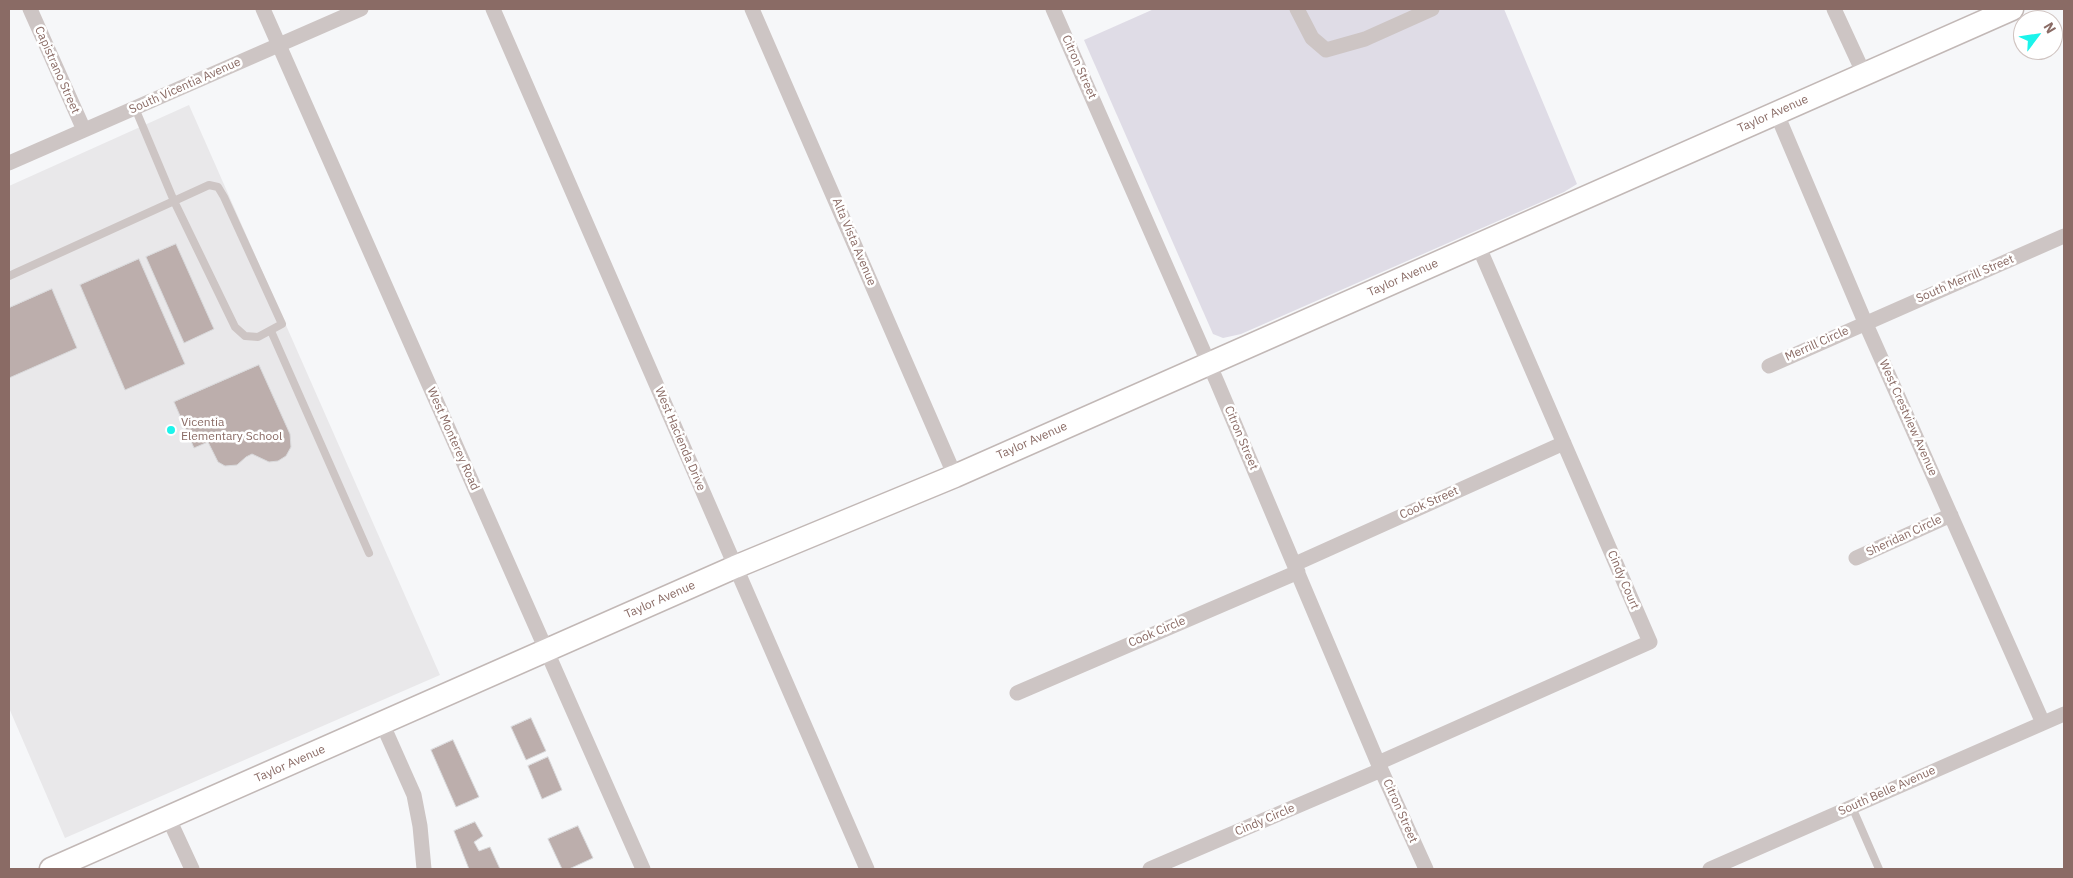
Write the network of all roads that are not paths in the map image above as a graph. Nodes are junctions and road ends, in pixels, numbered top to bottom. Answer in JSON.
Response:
{"nodes":[{"id":1,"x":30,"y":9,"type":"edge"},
{"id":2,"x":263,"y":9,"type":"edge"},
{"id":3,"x":361,"y":9,"type":"edge"},
{"id":4,"x":493,"y":9,"type":"edge"},
{"id":5,"x":752,"y":9,"type":"edge"},
{"id":6,"x":1053,"y":9,"type":"edge"},
{"id":7,"x":1296,"y":9,"type":"edge"},
{"id":8,"x":1432,"y":9,"type":"edge"},
{"id":9,"x":1834,"y":9,"type":"edge"},
{"id":10,"x":2012,"y":9,"type":"edge"},
{"id":11,"x":278,"y":44,"type":"junction"},
{"id":12,"x":1864,"y":74,"type":"junction"},
{"id":13,"x":135,"y":108,"type":"junction"},
{"id":14,"x":1776,"y":112,"type":"junction"},
{"id":15,"x":84,"y":130,"type":"junction"},
{"id":16,"x":9,"y":164,"type":"edge"},
{"id":17,"x":174,"y":201,"type":"junction"},
{"id":18,"x":2064,"y":236,"type":"edge"},
{"id":19,"x":1478,"y":245,"type":"junction"},
{"id":20,"x":9,"y":276,"type":"edge"},
{"id":21,"x":1865,"y":322,"type":"junction"},
{"id":22,"x":270,"y":331,"type":"junction"},
{"id":23,"x":1209,"y":364,"type":"junction"},
{"id":24,"x":1769,"y":366,"type":"dead end"},
{"id":25,"x":1564,"y":443,"type":"junction"},
{"id":26,"x":955,"y":476,"type":"junction"},
{"id":27,"x":1951,"y":515,"type":"junction"},
{"id":28,"x":369,"y":553,"type":"dead end"},
{"id":29,"x":1856,"y":558,"type":"dead end"},
{"id":30,"x":736,"y":567,"type":"junction"},
{"id":31,"x":1296,"y":568,"type":"junction"},
{"id":32,"x":547,"y":650,"type":"junction"},
{"id":33,"x":1017,"y":693,"type":"dead end"},
{"id":34,"x":2064,"y":714,"type":"edge"},
{"id":35,"x":382,"y":723,"type":"junction"},
{"id":36,"x":2043,"y":723,"type":"junction"},
{"id":37,"x":1380,"y":767,"type":"junction"},
{"id":38,"x":1852,"y":807,"type":"junction"},
{"id":39,"x":168,"y":818,"type":"junction"},
{"id":40,"x":1725,"y":866,"type":"edge"},
{"id":41,"x":51,"y":869,"type":"edge"},
{"id":42,"x":192,"y":869,"type":"edge"},
{"id":43,"x":424,"y":869,"type":"edge"},
{"id":44,"x":643,"y":869,"type":"edge"},
{"id":45,"x":867,"y":869,"type":"edge"},
{"id":46,"x":1150,"y":869,"type":"edge"},
{"id":47,"x":1426,"y":869,"type":"edge"},
{"id":48,"x":1710,"y":869,"type":"edge"},
{"id":49,"x":1879,"y":869,"type":"edge"}],
"edges":[{"from":1,"to":15,"type":"street","name":"Capistrano Street"},
{"from":2,"to":11,"type":"street","name":"West Monterey Road"},
{"from":3,"to":11,"type":"street","name":"South Vicentia Avenue"},
{"from":4,"to":30,"type":"street","name":"West Hacienda Drive"},
{"from":5,"to":26,"type":"street","name":"Alta Vista Avenue"},
{"from":6,"to":23,"type":"street","name":"Citron Street"},
{"from":7,"to":8,"type":"street"},
{"from":9,"to":12,"type":"street"},
{"from":10,"to":12,"type":"street","name":"Taylor Avenue"},
{"from":11,"to":13,"type":"street","name":"South Vicentia Avenue"},
{"from":11,"to":32,"type":"street","name":"West Monterey Road"},
{"from":12,"to":14,"type":"street","name":"Taylor Avenue"},
{"from":13,"to":15,"type":"street","name":"South Vicentia Avenue"},
{"from":13,"to":17,"type":"lane"},
{"from":14,"to":19,"type":"street","name":"Taylor Avenue"},
{"from":14,"to":21,"type":"street","name":"West Crestview Avenue"},
{"from":15,"to":16,"type":"street","name":"South Vicentia Avenue"},
{"from":17,"to":20,"type":"lane"},
{"from":17,"to":22,"type":"lane"},
{"from":17,"to":22,"type":"lane"},
{"from":18,"to":21,"type":"street","name":"South Merrill Street"},
{"from":19,"to":23,"type":"street","name":"Taylor Avenue"},
{"from":19,"to":25,"type":"street","name":"Cindy Court"},
{"from":21,"to":24,"type":"street","name":"Merrill Circle"},
{"from":21,"to":27,"type":"street","name":"West Crestview Avenue"},
{"from":22,"to":28,"type":"lane"},
{"from":23,"to":26,"type":"street","name":"Taylor Avenue"},
{"from":23,"to":31,"type":"street","name":"Citron Street"},
{"from":25,"to":31,"type":"street","name":"Cook Street"},
{"from":25,"to":37,"type":"street","name":"Cindy Court"},
{"from":26,"to":30,"type":"street","name":"Taylor Avenue"},
{"from":27,"to":29,"type":"street","name":"Sheridan Circle"},
{"from":27,"to":36,"type":"street","name":"West Crestview Avenue"},
{"from":30,"to":32,"type":"street","name":"Taylor Avenue"},
{"from":30,"to":45,"type":"street","name":"West Hacienda Drive"},
{"from":31,"to":33,"type":"street","name":"Cook Circle"},
{"from":31,"to":37,"type":"street","name":"Citron Street"},
{"from":32,"to":35,"type":"street","name":"Taylor Avenue"},
{"from":32,"to":44,"type":"street","name":"West Monterey Road"},
{"from":34,"to":36,"type":"street","name":"South Belle Avenue"},
{"from":35,"to":39,"type":"street","name":"Taylor Avenue"},
{"from":35,"to":43,"type":"street"},
{"from":36,"to":38,"type":"street","name":"South Belle Avenue"},
{"from":37,"to":46,"type":"street","name":"Cindy Circle"},
{"from":37,"to":47,"type":"street","name":"Citron Street"},
{"from":38,"to":40,"type":"street","name":"South Belle Avenue"},
{"from":38,"to":49,"type":"lane"},
{"from":39,"to":41,"type":"street","name":"Taylor Avenue"},
{"from":39,"to":42,"type":"street"},
{"from":40,"to":48,"type":"street","name":"South Belle Avenue"}]}
